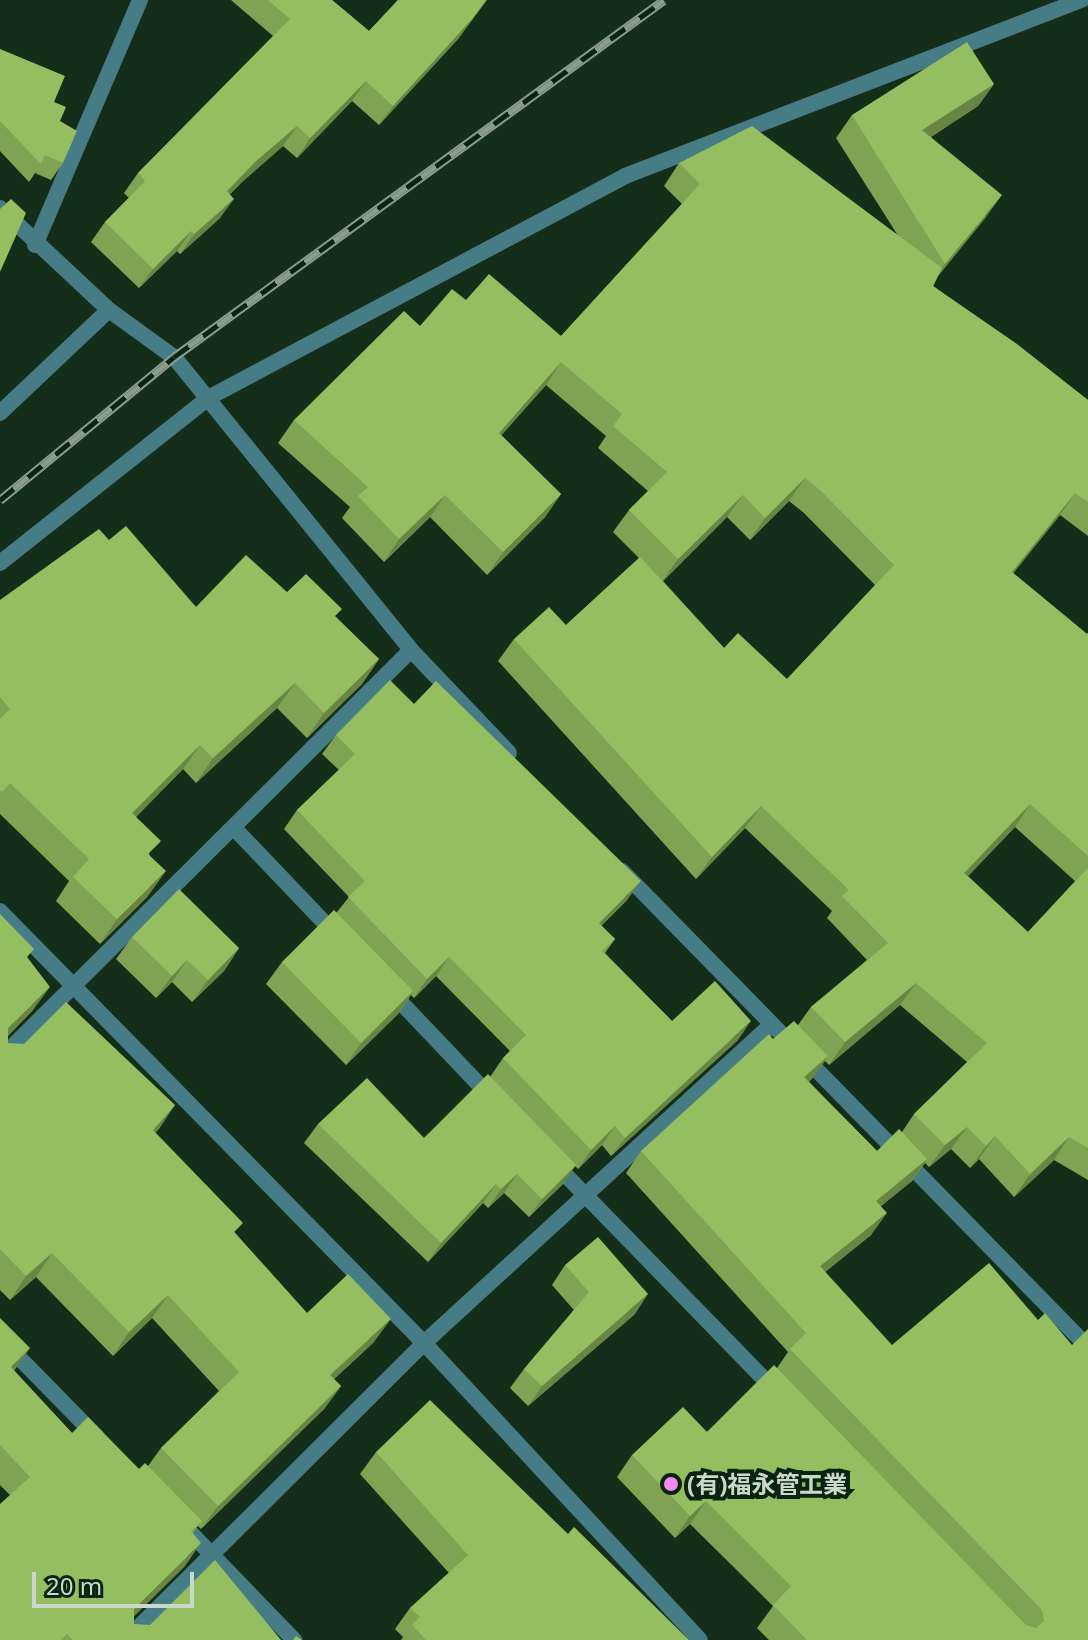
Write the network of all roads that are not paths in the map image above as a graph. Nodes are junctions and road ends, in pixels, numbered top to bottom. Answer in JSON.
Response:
{"nodes":[{"id":1,"x":140,"y":0,"type":"edge"},
{"id":2,"x":1082,"y":0,"type":"edge"},
{"id":3,"x":0,"y":208,"type":"edge"},
{"id":4,"x":35,"y":245,"type":"junction"},
{"id":5,"x":109,"y":310,"type":"junction"},
{"id":6,"x":208,"y":398,"type":"junction"},
{"id":7,"x":0,"y":413,"type":"edge"},
{"id":8,"x":0,"y":563,"type":"edge"},
{"id":9,"x":411,"y":650,"type":"junction"},
{"id":10,"x":520,"y":764,"type":"edge"},
{"id":11,"x":234,"y":828,"type":"junction"},
{"id":12,"x":607,"y":855,"type":"edge"},
{"id":13,"x":0,"y":911,"type":"edge"},
{"id":14,"x":355,"y":954,"type":"edge"},
{"id":15,"x":377,"y":977,"type":"edge"},
{"id":16,"x":73,"y":991,"type":"junction"},
{"id":17,"x":770,"y":1026,"type":"junction"},
{"id":18,"x":0,"y":1059,"type":"edge"},
{"id":19,"x":508,"y":1115,"type":"edge"},
{"id":20,"x":541,"y":1149,"type":"edge"},
{"id":21,"x":585,"y":1195,"type":"junction"},
{"id":22,"x":0,"y":1338,"type":"edge"},
{"id":23,"x":424,"y":1343,"type":"junction"},
{"id":24,"x":1088,"y":1347,"type":"edge"},
{"id":25,"x":785,"y":1400,"type":"edge"},
{"id":26,"x":112,"y":1452,"type":"edge"},
{"id":27,"x":167,"y":1509,"type":"edge"},
{"id":28,"x":212,"y":1555,"type":"junction"},
{"id":29,"x":126,"y":1640,"type":"edge"},
{"id":30,"x":294,"y":1640,"type":"edge"},
{"id":31,"x":700,"y":1640,"type":"edge"}],
"edges":[{"from":1,"to":4,"type":"street"},
{"from":2,"to":6,"type":"street"},
{"from":3,"to":4,"type":"street"},
{"from":4,"to":5,"type":"street"},
{"from":5,"to":6,"type":"street"},
{"from":5,"to":7,"type":"street"},
{"from":6,"to":8,"type":"street"},
{"from":6,"to":9,"type":"street"},
{"from":9,"to":10,"type":"street"},
{"from":9,"to":11,"type":"street"},
{"from":11,"to":14,"type":"street"},
{"from":11,"to":16,"type":"street"},
{"from":12,"to":17,"type":"street"},
{"from":13,"to":16,"type":"street"},
{"from":15,"to":19,"type":"street"},
{"from":16,"to":18,"type":"street"},
{"from":16,"to":23,"type":"street"},
{"from":17,"to":21,"type":"street"},
{"from":17,"to":24,"type":"street"},
{"from":20,"to":21,"type":"street"},
{"from":21,"to":23,"type":"street"},
{"from":21,"to":25,"type":"street"},
{"from":22,"to":26,"type":"street"},
{"from":23,"to":28,"type":"street"},
{"from":23,"to":31,"type":"street"},
{"from":27,"to":28,"type":"street"},
{"from":28,"to":29,"type":"street"},
{"from":28,"to":30,"type":"street"}]}
